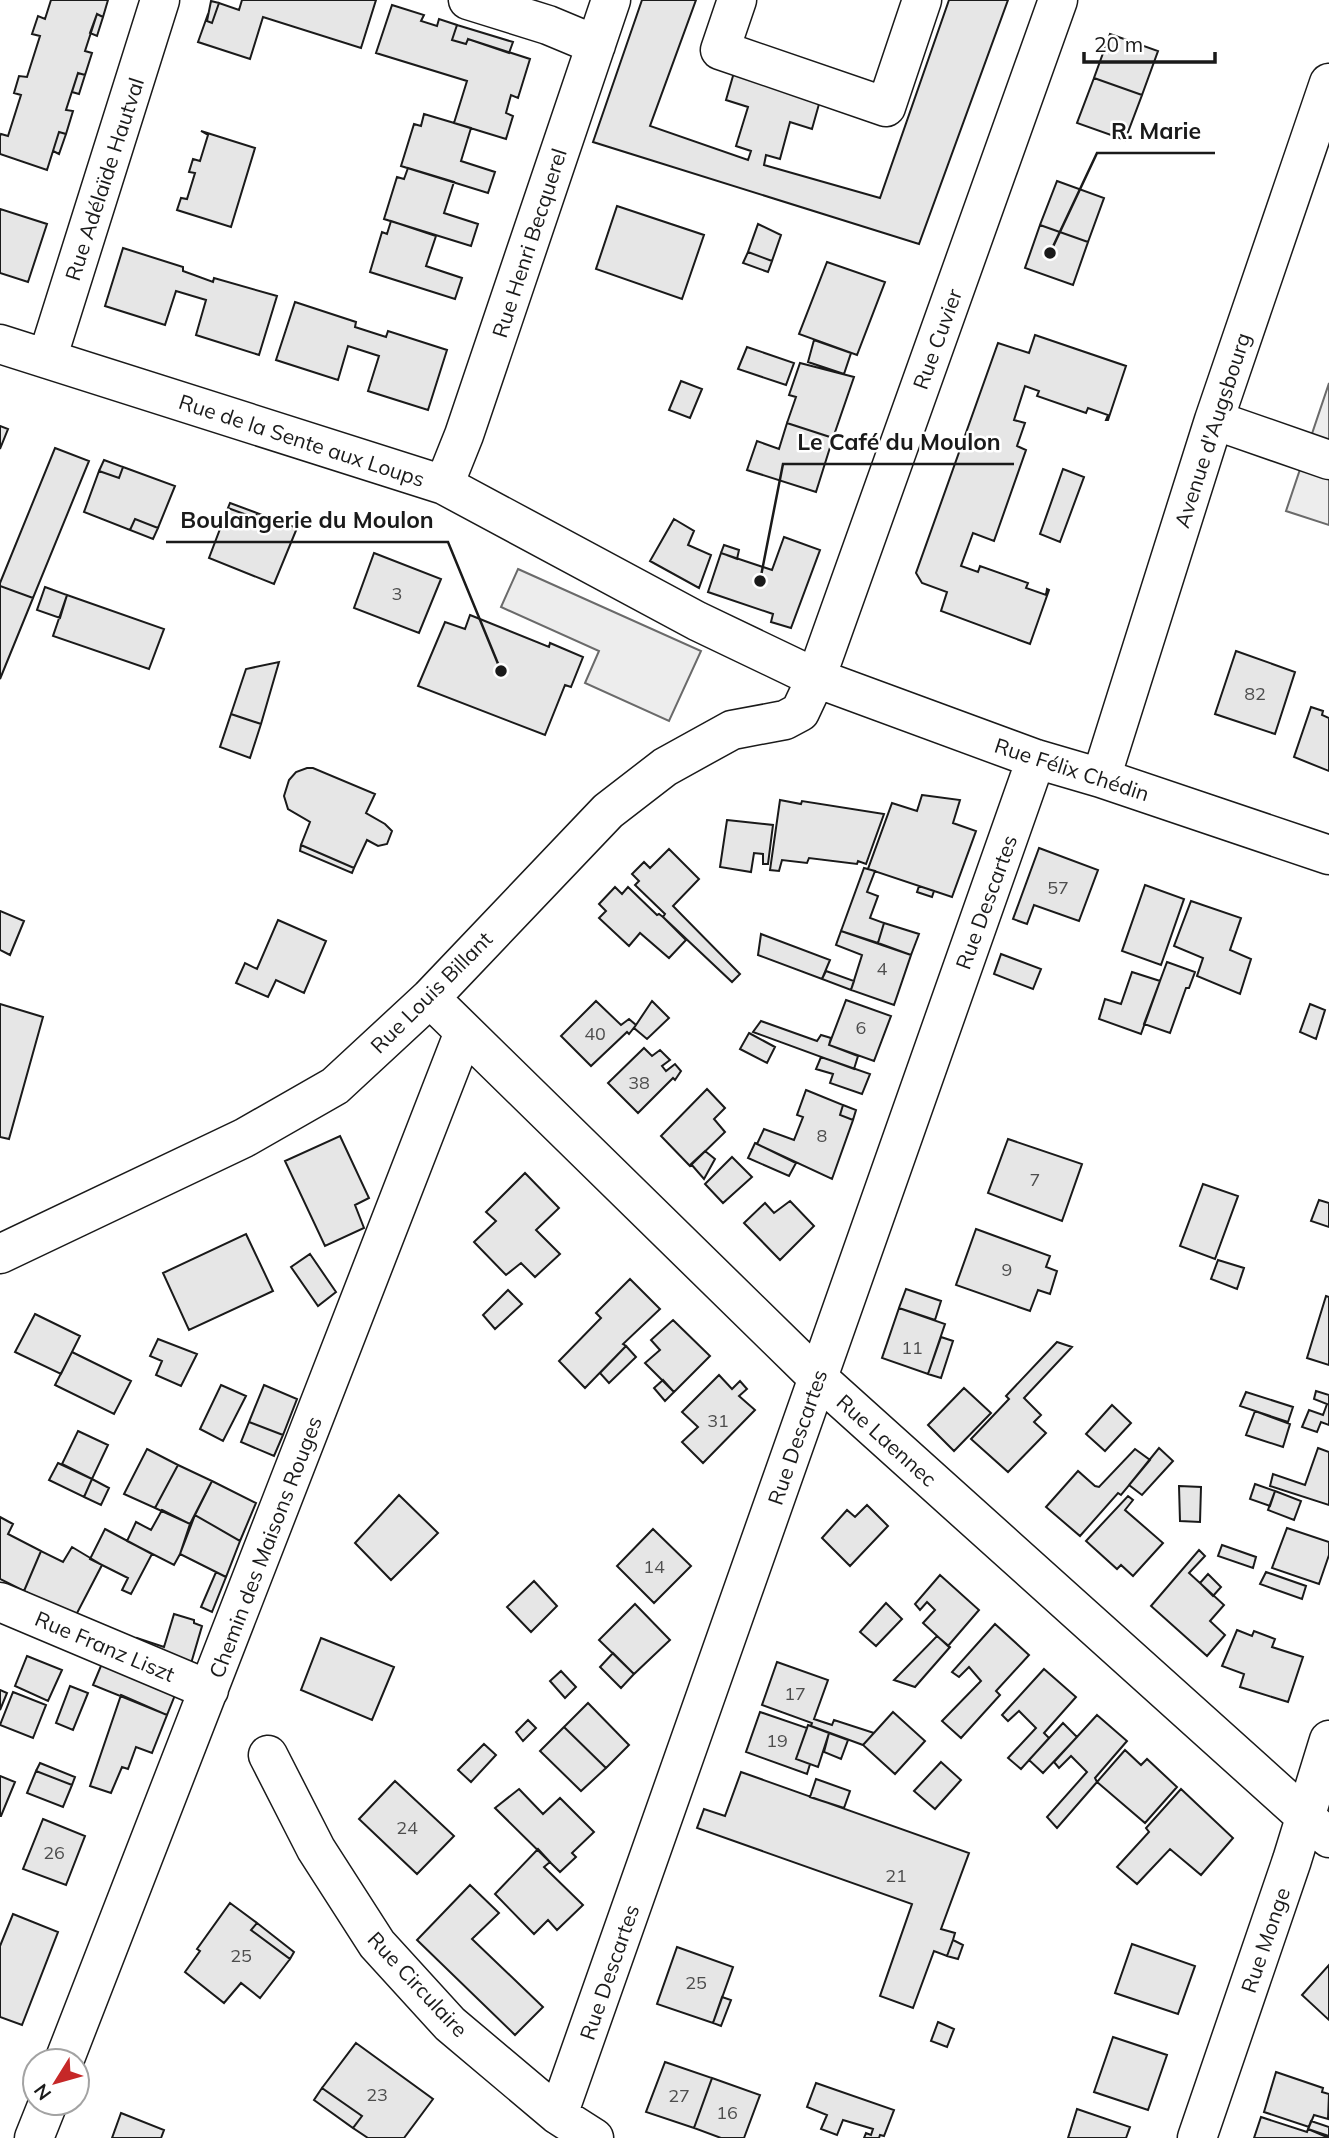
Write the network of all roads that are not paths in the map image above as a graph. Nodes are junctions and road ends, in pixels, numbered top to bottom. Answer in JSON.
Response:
{"nodes":[{"id":1,"x":160,"y":0,"type":"edge"},
{"id":2,"x":468,"y":0,"type":"edge"},
{"id":3,"x":611,"y":0,"type":"edge"},
{"id":4,"x":737,"y":0,"type":"edge"},
{"id":5,"x":922,"y":0,"type":"edge"},
{"id":6,"x":1058,"y":0,"type":"edge"},
{"id":7,"x":596,"y":45,"type":"junction"},
{"id":8,"x":1329,"y":83,"type":"edge"},
{"id":9,"x":0,"y":344,"type":"edge"},
{"id":10,"x":47,"y":359,"type":"junction"},
{"id":11,"x":1214,"y":420,"type":"junction"},
{"id":12,"x":1329,"y":460,"type":"edge"},
{"id":13,"x":444,"y":485,"type":"junction"},
{"id":14,"x":816,"y":678,"type":"junction"},
{"id":15,"x":1036,"y":759,"type":"junction"},
{"id":16,"x":1101,"y":778,"type":"junction"},
{"id":17,"x":1329,"y":855,"type":"edge"},
{"id":18,"x":430,"y":998,"type":"junction"},
{"id":19,"x":464,"y":1032,"type":"junction"},
{"id":20,"x":0,"y":1254,"type":"edge"},
{"id":21,"x":818,"y":1378,"type":"junction"},
{"id":22,"x":0,"y":1602,"type":"edge"},
{"id":23,"x":209,"y":1690,"type":"junction"},
{"id":24,"x":1329,"y":1740,"type":"edge"},
{"id":25,"x":268,"y":1755,"type":"dead end"},
{"id":26,"x":1317,"y":1826,"type":"edge"},
{"id":27,"x":69,"y":2047,"type":"edge"},
{"id":28,"x":558,"y":2115,"type":"junction"},
{"id":29,"x":42,"y":2117,"type":"edge"},
{"id":30,"x":34,"y":2138,"type":"edge"},
{"id":31,"x":594,"y":2138,"type":"edge"},
{"id":32,"x":1197,"y":2138,"type":"edge"}],
"edges":[{"from":1,"to":10,"type":"street","name":"Rue Adélaïde Hautval"},
{"from":2,"to":7,"type":"street"},
{"from":3,"to":7,"type":"street","name":"Rue Henri Becquerel"},
{"from":4,"to":5,"type":"street"},
{"from":6,"to":14,"type":"street","name":"Rue Cuvier"},
{"from":7,"to":13,"type":"street","name":"Rue Henri Becquerel"},
{"from":8,"to":11,"type":"street","name":"Avenue d'Augsbourg"},
{"from":9,"to":10,"type":"street","name":"Rue de la Sente aux Loups"},
{"from":10,"to":13,"type":"street","name":"Rue de la Sente aux Loups"},
{"from":11,"to":12,"type":"street"},
{"from":11,"to":16,"type":"street","name":"Avenue d'Augsbourg"},
{"from":13,"to":14,"type":"street","name":"Rue de la Sente aux Loups"},
{"from":14,"to":15,"type":"street","name":"Rue Félix Chédin"},
{"from":14,"to":18,"type":"street","name":"Rue Louis Billant"},
{"from":15,"to":16,"type":"street","name":"Rue Félix Chédin"},
{"from":15,"to":21,"type":"street","name":"Rue Descartes"},
{"from":16,"to":17,"type":"street","name":"Rue Félix Chédin"},
{"from":18,"to":19,"type":"street","name":"Rue Laennec"},
{"from":18,"to":20,"type":"street","name":"Rue Louis Billant"},
{"from":19,"to":21,"type":"street","name":"Rue Laennec"},
{"from":19,"to":23,"type":"street","name":"Chemin des Maisons Rouges"},
{"from":21,"to":26,"type":"street","name":"Rue Laennec"},
{"from":21,"to":28,"type":"street","name":"Rue Descartes"},
{"from":22,"to":23,"type":"street","name":"Rue Franz Liszt"},
{"from":23,"to":27,"type":"street","name":"Chemin des Maisons Rouges"},
{"from":24,"to":26,"type":"street","name":"Rue Monge"},
{"from":25,"to":28,"type":"street","name":"Rue Circulaire"},
{"from":26,"to":32,"type":"street","name":"Rue Monge"},
{"from":28,"to":31,"type":"street","name":"Rue Circulaire"},
{"from":29,"to":30,"type":"street"}]}
